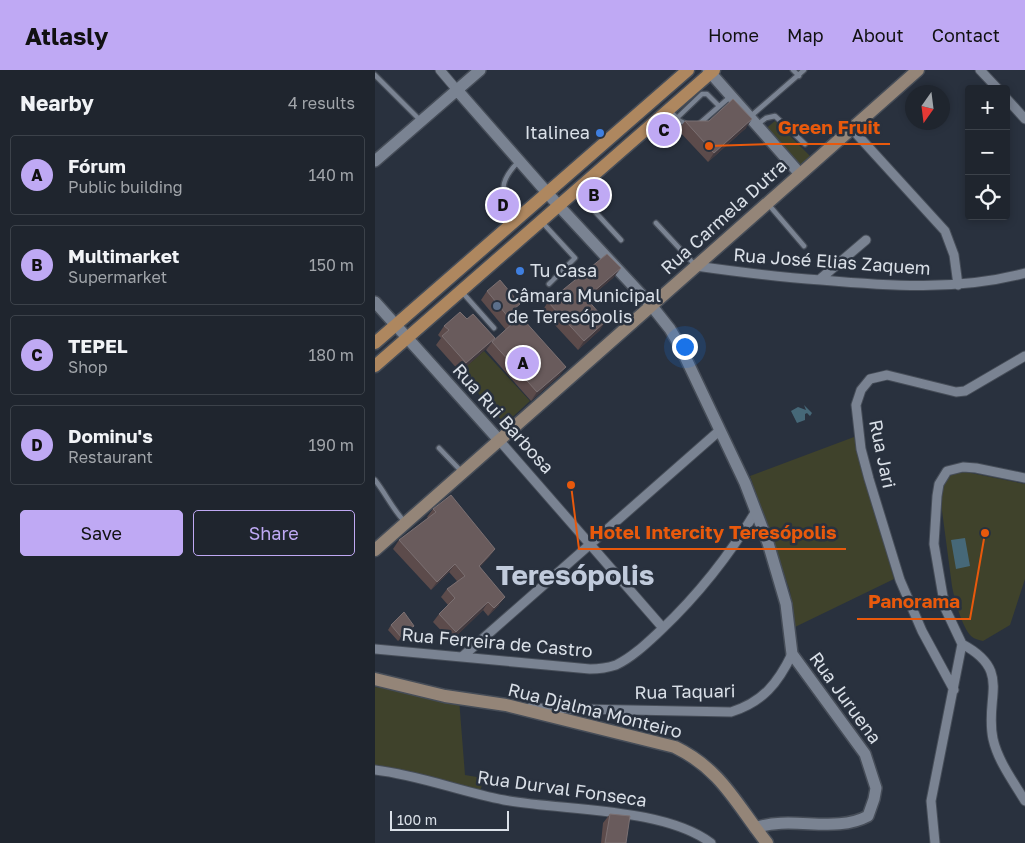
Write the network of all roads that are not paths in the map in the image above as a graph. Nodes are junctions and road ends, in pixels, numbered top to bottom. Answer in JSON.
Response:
{"nodes":[{"id":1,"x":440,"y":70,"type":"edge"},
{"id":2,"x":480,"y":70,"type":"edge"},
{"id":3,"x":688,"y":70,"type":"edge"},
{"id":4,"x":793,"y":70,"type":"edge"},
{"id":5,"x":804,"y":70,"type":"edge"},
{"id":6,"x":918,"y":70,"type":"edge"},
{"id":7,"x":981,"y":70,"type":"edge"},
{"id":8,"x":711,"y":71,"type":"edge"},
{"id":9,"x":375,"y":75,"type":"edge"},
{"id":10,"x":799,"y":76,"type":"junction"},
{"id":11,"x":994,"y":85,"type":"edge"},
{"id":12,"x":457,"y":90,"type":"junction"},
{"id":13,"x":731,"y":96,"type":"junction"},
{"id":14,"x":1010,"y":101,"type":"edge"},
{"id":15,"x":719,"y":106,"type":"junction"},
{"id":16,"x":1021,"y":108,"type":"edge"},
{"id":17,"x":672,"y":114,"type":"junction"},
{"id":18,"x":1025,"y":119,"type":"edge"},
{"id":19,"x":421,"y":121,"type":"junction"},
{"id":20,"x":753,"y":121,"type":"junction"},
{"id":21,"x":852,"y":129,"type":"junction"},
{"id":22,"x":805,"y":144,"type":"dead end"},
{"id":23,"x":519,"y":161,"type":"junction"},
{"id":24,"x":375,"y":162,"type":"edge"},
{"id":25,"x":800,"y":174,"type":"junction"},
{"id":26,"x":575,"y":190,"type":"junction"},
{"id":27,"x":546,"y":192,"type":"junction"},
{"id":28,"x":767,"y":203,"type":"junction"},
{"id":29,"x":558,"y":205,"type":"junction"},
{"id":30,"x":516,"y":218,"type":"junction"},
{"id":31,"x":540,"y":220,"type":"junction"},
{"id":32,"x":656,"y":223,"type":"dead end"},
{"id":33,"x":621,"y":240,"type":"dead end"},
{"id":34,"x":866,"y":240,"type":"dead end"},
{"id":35,"x":804,"y":246,"type":"dead end"},
{"id":36,"x":696,"y":266,"type":"junction"},
{"id":37,"x":1025,"y":273,"type":"edge"},
{"id":38,"x":819,"y":280,"type":"junction"},
{"id":39,"x":549,"y":284,"type":"dead end"},
{"id":40,"x":958,"y":285,"type":"junction"},
{"id":41,"x":461,"y":290,"type":"junction"},
{"id":42,"x":375,"y":302,"type":"edge"},
{"id":43,"x":651,"y":305,"type":"junction"},
{"id":44,"x":395,"y":326,"type":"junction"},
{"id":45,"x":494,"y":328,"type":"dead end"},
{"id":46,"x":406,"y":339,"type":"junction"},
{"id":47,"x":375,"y":344,"type":"edge"},
{"id":48,"x":1025,"y":356,"type":"edge"},
{"id":49,"x":375,"y":366,"type":"edge"},
{"id":50,"x":719,"y":431,"type":"junction"},
{"id":51,"x":499,"y":440,"type":"junction"},
{"id":52,"x":439,"y":448,"type":"dead end"},
{"id":53,"x":463,"y":472,"type":"junction"},
{"id":54,"x":1025,"y":478,"type":"edge"},
{"id":55,"x":375,"y":480,"type":"edge"},
{"id":56,"x":757,"y":511,"type":"junction"},
{"id":57,"x":407,"y":522,"type":"junction"},
{"id":58,"x":591,"y":544,"type":"junction"},
{"id":59,"x":375,"y":550,"type":"edge"},
{"id":60,"x":663,"y":628,"type":"junction"},
{"id":61,"x":963,"y":644,"type":"junction"},
{"id":62,"x":375,"y":650,"type":"edge"},
{"id":63,"x":791,"y":654,"type":"junction"},
{"id":64,"x":463,"y":656,"type":"junction"},
{"id":65,"x":375,"y":679,"type":"edge"},
{"id":66,"x":954,"y":690,"type":"junction"},
{"id":67,"x":522,"y":708,"type":"junction"},
{"id":68,"x":375,"y":770,"type":"edge"},
{"id":69,"x":1025,"y":801,"type":"edge"},
{"id":70,"x":755,"y":828,"type":"junction"},
{"id":71,"x":711,"y":843,"type":"edge"},
{"id":72,"x":767,"y":843,"type":"edge"},
{"id":73,"x":935,"y":843,"type":"edge"}],
"edges":[{"from":1,"to":12,"type":"street"},
{"from":2,"to":12,"type":"street"},
{"from":3,"to":27,"type":"main road"},
{"from":4,"to":10,"type":"lane"},
{"from":5,"to":10,"type":"lane"},
{"from":6,"to":21,"type":"main road","name":"Rua Carmela Dutra"},
{"from":7,"to":11,"type":"street"},
{"from":8,"to":13,"type":"street"},
{"from":8,"to":17,"type":"main road"},
{"from":9,"to":19,"type":"lane"},
{"from":10,"to":20,"type":"lane"},
{"from":12,"to":19,"type":"street"},
{"from":12,"to":23,"type":"street","name":"Rua Juruena"},
{"from":13,"to":15,"type":"lane"},
{"from":13,"to":20,"type":"street"},
{"from":14,"to":16,"type":"street"},
{"from":15,"to":17,"type":"lane"},
{"from":15,"to":17,"type":"lane"},
{"from":16,"to":18,"type":"street"},
{"from":17,"to":26,"type":"main road"},
{"from":19,"to":24,"type":"street"},
{"from":20,"to":22,"type":"lane"},
{"from":20,"to":25,"type":"street"},
{"from":21,"to":25,"type":"main road","name":"Rua Carmela Dutra"},
{"from":21,"to":40,"type":"street"},
{"from":23,"to":27,"type":"street","name":"Rua Juruena"},
{"from":23,"to":30,"type":"lane"},
{"from":25,"to":28,"type":"main road","name":"Rua Carmela Dutra"},
{"from":26,"to":29,"type":"main road"},
{"from":26,"to":33,"type":"lane"},
{"from":27,"to":29,"type":"street","name":"Rua Juruena"},
{"from":27,"to":30,"type":"main road"},
{"from":28,"to":35,"type":"lane"},
{"from":28,"to":36,"type":"main road","name":"Rua Carmela Dutra"},
{"from":29,"to":31,"type":"main road"},
{"from":29,"to":43,"type":"street","name":"Rua Juruena"},
{"from":30,"to":44,"type":"main road"},
{"from":31,"to":39,"type":"lane"},
{"from":31,"to":41,"type":"main road"},
{"from":32,"to":36,"type":"lane"},
{"from":34,"to":38,"type":"street"},
{"from":36,"to":38,"type":"street","name":"Rua José Elias Zaquem"},
{"from":36,"to":43,"type":"main road","name":"Rua Carmela Dutra"},
{"from":37,"to":40,"type":"street","name":"Rua José Elias Zaquem"},
{"from":38,"to":40,"type":"street","name":"Rua José Elias Zaquem"},
{"from":41,"to":45,"type":"lane"},
{"from":41,"to":46,"type":"main road"},
{"from":42,"to":44,"type":"street","name":"Rua Rui Barbosa"},
{"from":43,"to":50,"type":"street","name":"Rua Juruena"},
{"from":43,"to":51,"type":"main road","name":"Rua Carmela Dutra"},
{"from":44,"to":46,"type":"street","name":"Rua Rui Barbosa"},
{"from":44,"to":47,"type":"main road"},
{"from":46,"to":49,"type":"main road"},
{"from":46,"to":51,"type":"street","name":"Rua Rui Barbosa"},
{"from":48,"to":66,"type":"street","name":"Rua Jari"},
{"from":50,"to":56,"type":"street","name":"Rua Juruena"},
{"from":50,"to":58,"type":"street"},
{"from":51,"to":53,"type":"main road","name":"Rua Carmela Dutra"},
{"from":51,"to":58,"type":"street","name":"Rua Rui Barbosa"},
{"from":52,"to":53,"type":"lane"},
{"from":53,"to":57,"type":"main road","name":"Rua Carmela Dutra"},
{"from":54,"to":61,"type":"street"},
{"from":55,"to":57,"type":"lane"},
{"from":56,"to":60,"type":"street","name":"Rua Ferreira de Castro"},
{"from":56,"to":63,"type":"street","name":"Rua Juruena"},
{"from":57,"to":59,"type":"main road","name":"Rua Carmela Dutra"},
{"from":58,"to":60,"type":"street","name":"Rua Rui Barbosa"},
{"from":58,"to":64,"type":"street"},
{"from":60,"to":64,"type":"street","name":"Rua Ferreira de Castro"},
{"from":61,"to":66,"type":"street"},
{"from":61,"to":69,"type":"street"},
{"from":62,"to":64,"type":"street","name":"Rua Ferreira de Castro"},
{"from":63,"to":67,"type":"street","name":"Rua Taquari"},
{"from":63,"to":70,"type":"street","name":"Rua Juruena"},
{"from":65,"to":67,"type":"main road","name":"Rua Djalma Monteiro"},
{"from":66,"to":73,"type":"street"},
{"from":67,"to":70,"type":"main road","name":"Rua Djalma Monteiro"},
{"from":68,"to":71,"type":"street","name":"Rua Durval Fonseca"},
{"from":70,"to":72,"type":"main road","name":"Rua Djalma Monteiro"}]}
